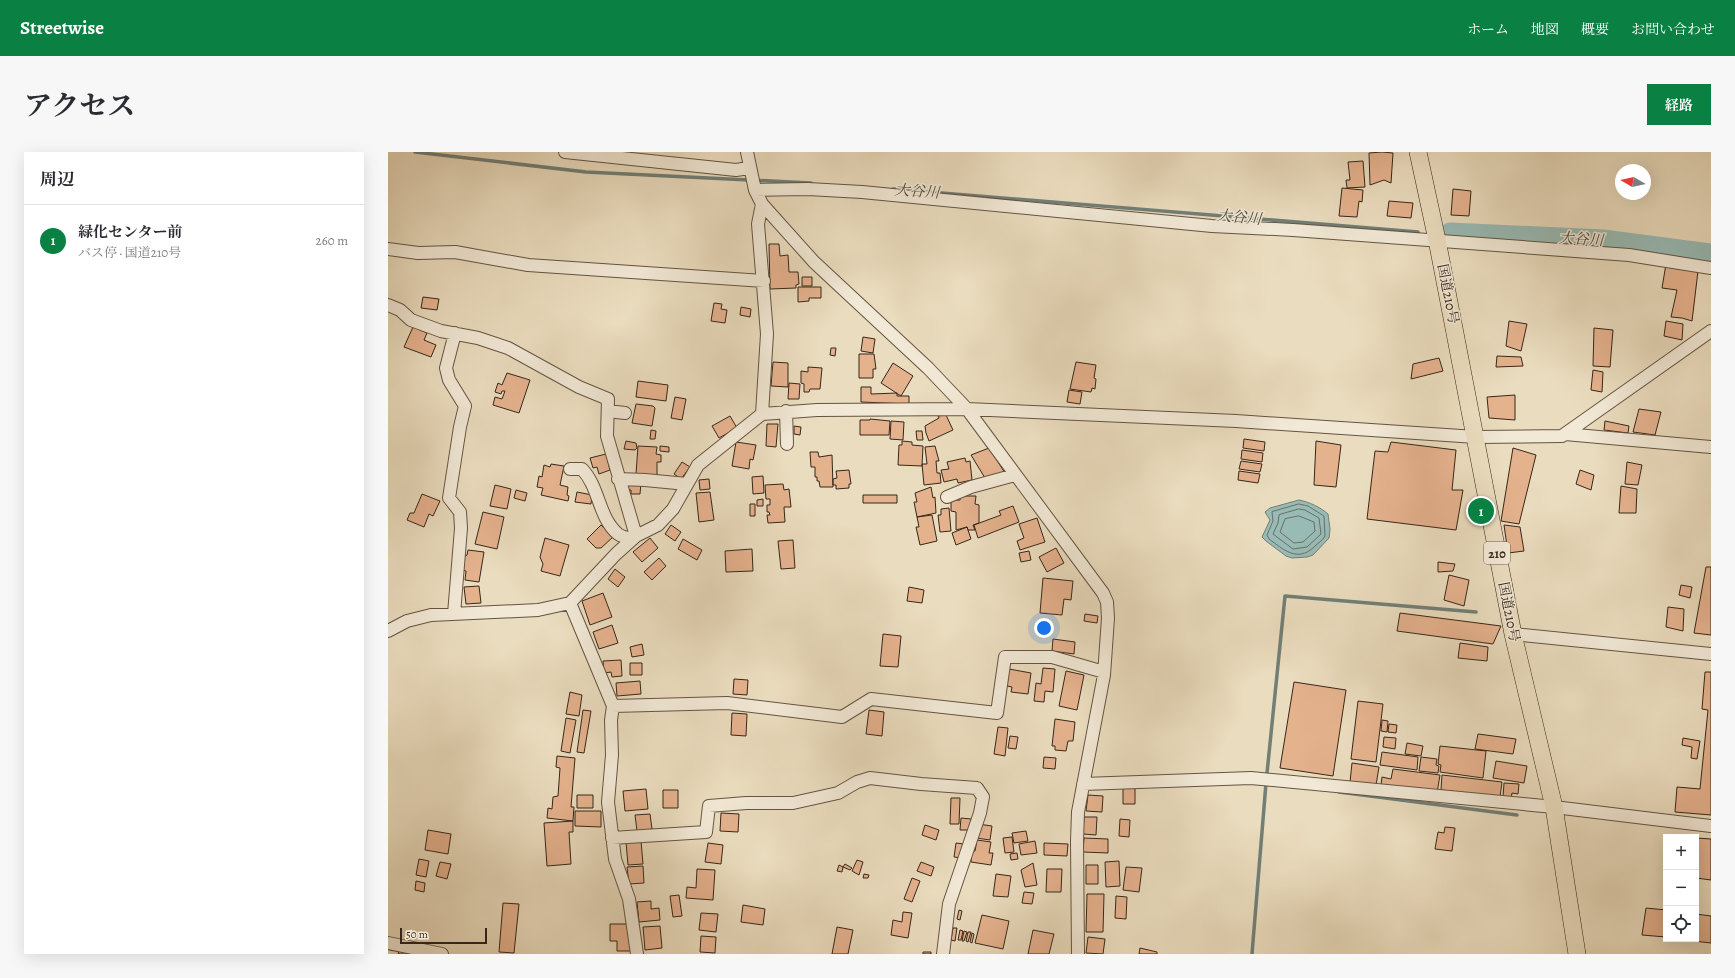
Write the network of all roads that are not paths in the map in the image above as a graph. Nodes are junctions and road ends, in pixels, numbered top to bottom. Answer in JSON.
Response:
{"nodes":[{"id":1,"x":565,"y":152,"type":"edge"},
{"id":2,"x":747,"y":152,"type":"edge"},
{"id":3,"x":1418,"y":152,"type":"edge"},
{"id":4,"x":749,"y":168,"type":"junction"},
{"id":5,"x":755,"y":190,"type":"junction"},
{"id":6,"x":762,"y":204,"type":"junction"},
{"id":7,"x":1438,"y":240,"type":"junction"},
{"id":8,"x":388,"y":249,"type":"edge"},
{"id":9,"x":1711,"y":268,"type":"edge"},
{"id":10,"x":764,"y":281,"type":"junction"},
{"id":11,"x":388,"y":305,"type":"edge"},
{"id":12,"x":1711,"y":331,"type":"edge"},
{"id":13,"x":455,"y":333,"type":"junction"},
{"id":14,"x":967,"y":409,"type":"junction"},
{"id":15,"x":608,"y":411,"type":"junction"},
{"id":16,"x":786,"y":411,"type":"junction"},
{"id":17,"x":625,"y":413,"type":"dead end"},
{"id":18,"x":762,"y":414,"type":"junction"},
{"id":19,"x":1565,"y":434,"type":"junction"},
{"id":20,"x":1476,"y":437,"type":"junction"},
{"id":21,"x":787,"y":444,"type":"dead end"},
{"id":22,"x":1711,"y":447,"type":"edge"},
{"id":23,"x":570,"y":469,"type":"dead end"},
{"id":24,"x":1015,"y":475,"type":"junction"},
{"id":25,"x":618,"y":479,"type":"junction"},
{"id":26,"x":687,"y":484,"type":"junction"},
{"id":27,"x":948,"y":497,"type":"dead end"},
{"id":28,"x":634,"y":537,"type":"junction"},
{"id":29,"x":570,"y":603,"type":"junction"},
{"id":30,"x":454,"y":614,"type":"junction"},
{"id":31,"x":388,"y":632,"type":"edge"},
{"id":32,"x":1513,"y":634,"type":"junction"},
{"id":33,"x":1711,"y":654,"type":"edge"},
{"id":34,"x":1104,"y":672,"type":"junction"},
{"id":35,"x":613,"y":706,"type":"junction"},
{"id":36,"x":1082,"y":784,"type":"junction"},
{"id":37,"x":1554,"y":807,"type":"junction"},
{"id":38,"x":1711,"y":826,"type":"edge"},
{"id":39,"x":612,"y":838,"type":"junction"},
{"id":40,"x":388,"y":943,"type":"edge"},
{"id":41,"x":442,"y":954,"type":"edge"},
{"id":42,"x":637,"y":954,"type":"edge"},
{"id":43,"x":943,"y":954,"type":"edge"},
{"id":44,"x":1078,"y":954,"type":"edge"},
{"id":45,"x":1577,"y":954,"type":"edge"}],
"edges":[{"from":1,"to":4,"type":"street"},
{"from":2,"to":4,"type":"street"},
{"from":3,"to":7,"type":"highway","name":"国道210号","number":"210"},
{"from":4,"to":5,"type":"street"},
{"from":5,"to":6,"type":"street"},
{"from":5,"to":7,"type":"street"},
{"from":6,"to":10,"type":"street"},
{"from":6,"to":14,"type":"street"},
{"from":7,"to":9,"type":"street"},
{"from":7,"to":20,"type":"highway","name":"国道210号","number":"210"},
{"from":8,"to":10,"type":"street"},
{"from":10,"to":18,"type":"street"},
{"from":11,"to":13,"type":"street"},
{"from":12,"to":19,"type":"street"},
{"from":13,"to":15,"type":"street"},
{"from":13,"to":30,"type":"street"},
{"from":14,"to":16,"type":"street"},
{"from":14,"to":20,"type":"street"},
{"from":14,"to":24,"type":"street"},
{"from":15,"to":17,"type":"street"},
{"from":15,"to":25,"type":"street"},
{"from":16,"to":18,"type":"street"},
{"from":16,"to":21,"type":"street"},
{"from":18,"to":26,"type":"street"},
{"from":19,"to":20,"type":"street"},
{"from":19,"to":22,"type":"street"},
{"from":20,"to":32,"type":"highway","name":"国道210号","number":"210"},
{"from":23,"to":28,"type":"street"},
{"from":24,"to":27,"type":"street"},
{"from":24,"to":34,"type":"street"},
{"from":25,"to":26,"type":"street"},
{"from":25,"to":28,"type":"street"},
{"from":26,"to":28,"type":"street"},
{"from":28,"to":29,"type":"street"},
{"from":29,"to":30,"type":"street"},
{"from":29,"to":35,"type":"street"},
{"from":30,"to":31,"type":"street"},
{"from":32,"to":33,"type":"street"},
{"from":32,"to":37,"type":"highway","name":"国道210号","number":"210"},
{"from":34,"to":35,"type":"street"},
{"from":34,"to":36,"type":"street"},
{"from":35,"to":39,"type":"street"},
{"from":36,"to":37,"type":"street"},
{"from":36,"to":44,"type":"street"},
{"from":37,"to":38,"type":"street"},
{"from":37,"to":45,"type":"highway","name":"国道210号","number":"210"},
{"from":39,"to":42,"type":"street"},
{"from":39,"to":43,"type":"street"},
{"from":40,"to":41,"type":"street"}]}
